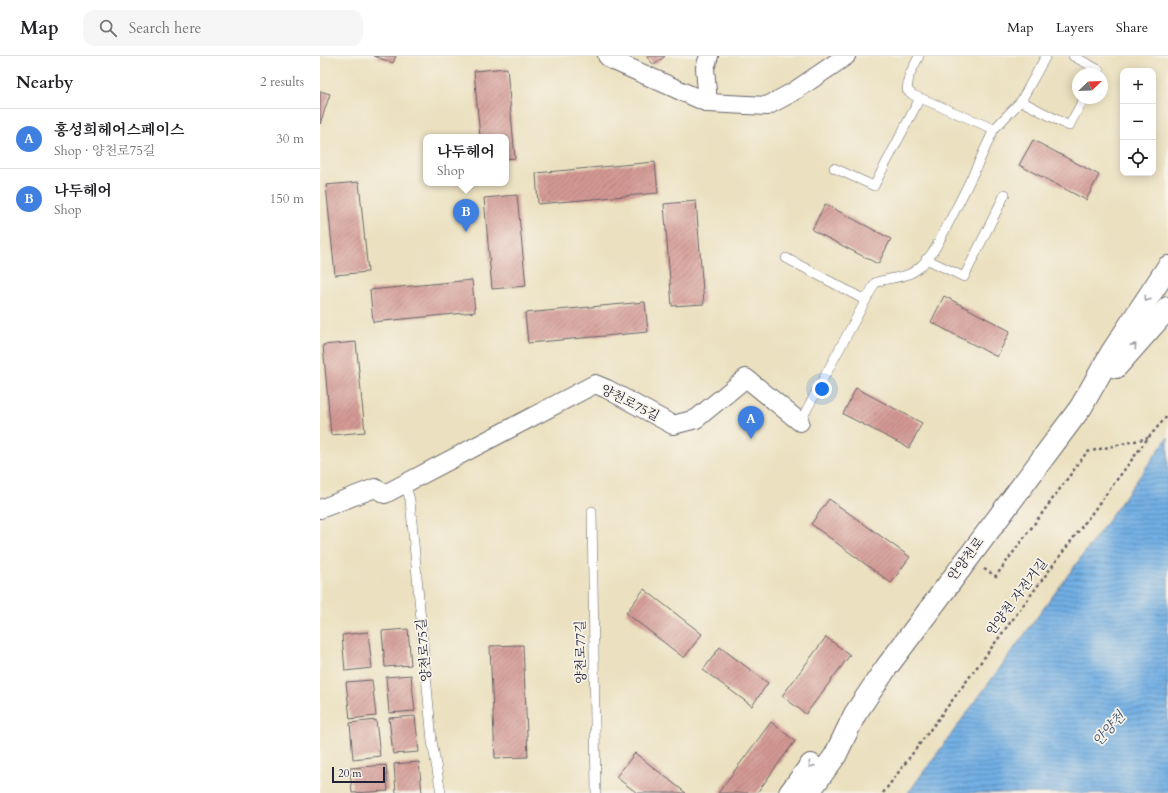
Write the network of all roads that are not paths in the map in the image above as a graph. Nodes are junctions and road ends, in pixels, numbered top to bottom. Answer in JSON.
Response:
{"nodes":[{"id":1,"x":607,"y":56,"type":"edge"},
{"id":2,"x":709,"y":56,"type":"edge"},
{"id":3,"x":846,"y":56,"type":"edge"},
{"id":4,"x":919,"y":56,"type":"edge"},
{"id":5,"x":1046,"y":56,"type":"edge"},
{"id":6,"x":1073,"y":56,"type":"edge"},
{"id":7,"x":1095,"y":68,"type":"edge"},
{"id":8,"x":920,"y":98,"type":"junction"},
{"id":9,"x":1021,"y":101,"type":"junction"},
{"id":10,"x":708,"y":103,"type":"junction"},
{"id":11,"x":1081,"y":104,"type":"edge"},
{"id":12,"x":994,"y":129,"type":"junction"},
{"id":13,"x":834,"y":168,"type":"dead end"},
{"id":14,"x":1005,"y":194,"type":"dead end"},
{"id":15,"x":786,"y":258,"type":"dead end"},
{"id":16,"x":926,"y":259,"type":"junction"},
{"id":17,"x":1168,"y":266,"type":"edge"},
{"id":18,"x":865,"y":300,"type":"junction"},
{"id":19,"x":1168,"y":308,"type":"edge"},
{"id":20,"x":1081,"y":407,"type":"junction"},
{"id":21,"x":800,"y":422,"type":"joint"},
{"id":22,"x":405,"y":483,"type":"junction"},
{"id":23,"x":320,"y":509,"type":"edge"},
{"id":24,"x":592,"y":511,"type":"dead end"},
{"id":25,"x":855,"y":714,"type":"junction"},
{"id":26,"x":442,"y":793,"type":"edge"},
{"id":27,"x":596,"y":793,"type":"edge"},
{"id":28,"x":790,"y":793,"type":"edge"},
{"id":29,"x":808,"y":793,"type":"edge"}],
"edges":[{"from":1,"to":10,"type":"street"},
{"from":2,"to":10,"type":"street"},
{"from":3,"to":10,"type":"street"},
{"from":4,"to":8,"type":"lane"},
{"from":5,"to":9,"type":"lane"},
{"from":6,"to":7,"type":"lane"},
{"from":8,"to":12,"type":"lane"},
{"from":8,"to":13,"type":"lane"},
{"from":9,"to":11,"type":"lane"},
{"from":9,"to":12,"type":"lane"},
{"from":12,"to":16,"type":"lane"},
{"from":14,"to":16,"type":"lane"},
{"from":15,"to":18,"type":"lane"},
{"from":16,"to":18,"type":"lane"},
{"from":17,"to":20,"type":"main road","one_way":true},
{"from":18,"to":21,"type":"lane"},
{"from":20,"to":19,"type":"main road","one_way":true},
{"from":20,"to":25,"type":"main road","name":"안양천로"},
{"from":21,"to":22,"type":"street","name":"양천로75길"},
{"from":22,"to":23,"type":"street","name":"양천로75길"},
{"from":22,"to":26,"type":"lane","name":"양천로75길"},
{"from":24,"to":27,"type":"lane","name":"양천로77길"},
{"from":25,"to":28,"type":"main road","name":"안양천로","one_way":true},
{"from":25,"to":29,"type":"main road","name":"안양천로"}]}
